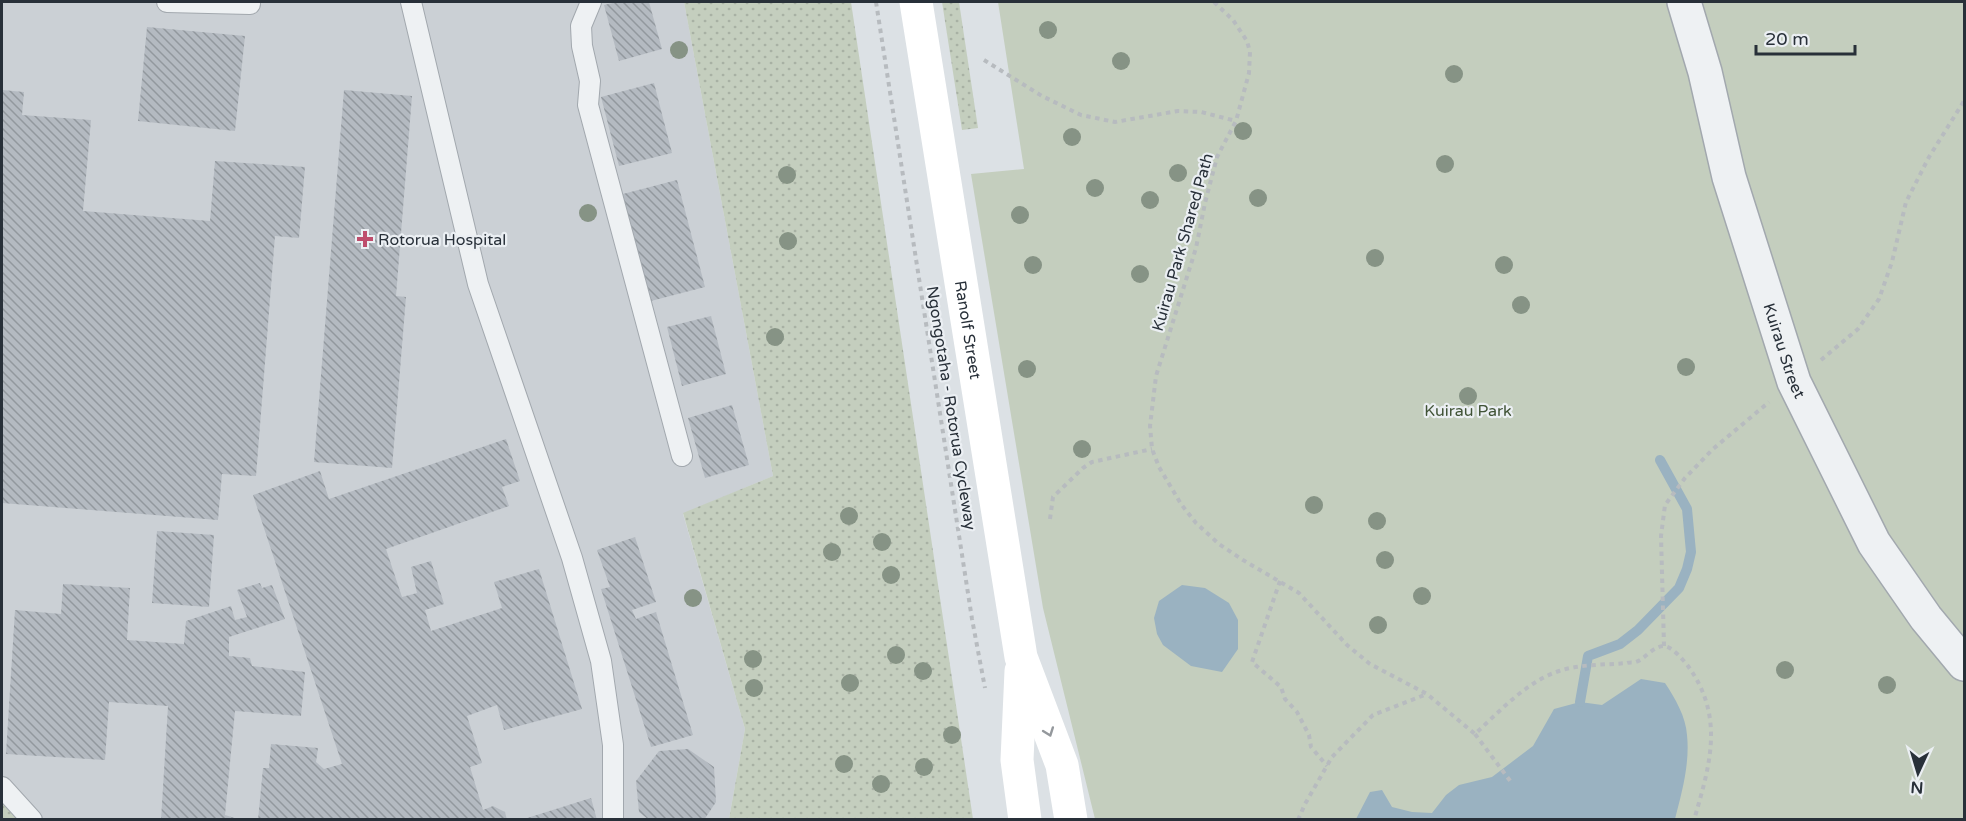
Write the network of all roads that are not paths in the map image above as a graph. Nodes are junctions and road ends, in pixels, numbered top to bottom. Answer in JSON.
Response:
{"nodes":[{"id":1,"x":167,"y":2,"type":"edge"},
{"id":2,"x":411,"y":2,"type":"edge"},
{"id":3,"x":591,"y":2,"type":"edge"},
{"id":4,"x":916,"y":2,"type":"edge"},
{"id":5,"x":1684,"y":2,"type":"edge"},
{"id":6,"x":250,"y":4,"type":"dead end"},
{"id":7,"x":682,"y":456,"type":"dead end"},
{"id":8,"x":1022,"y":657,"type":"junction"},
{"id":9,"x":1965,"y":664,"type":"edge"},
{"id":10,"x":2,"y":788,"type":"edge"},
{"id":11,"x":32,"y":819,"type":"edge"},
{"id":12,"x":613,"y":819,"type":"edge"},
{"id":13,"x":1025,"y":819,"type":"edge"},
{"id":14,"x":1071,"y":819,"type":"edge"}],
"edges":[{"from":1,"to":6,"type":"lane"},
{"from":2,"to":12,"type":"lane"},
{"from":3,"to":7,"type":"lane"},
{"from":4,"to":8,"type":"main road","name":"Ranolf Street"},
{"from":5,"to":9,"type":"street","name":"Kuirau Street"},
{"from":8,"to":13,"type":"main road","name":"Ranolf Street"},
{"from":8,"to":14,"type":"main road","name":"Ranolf Street","one_way":true},
{"from":10,"to":11,"type":"lane"}]}
